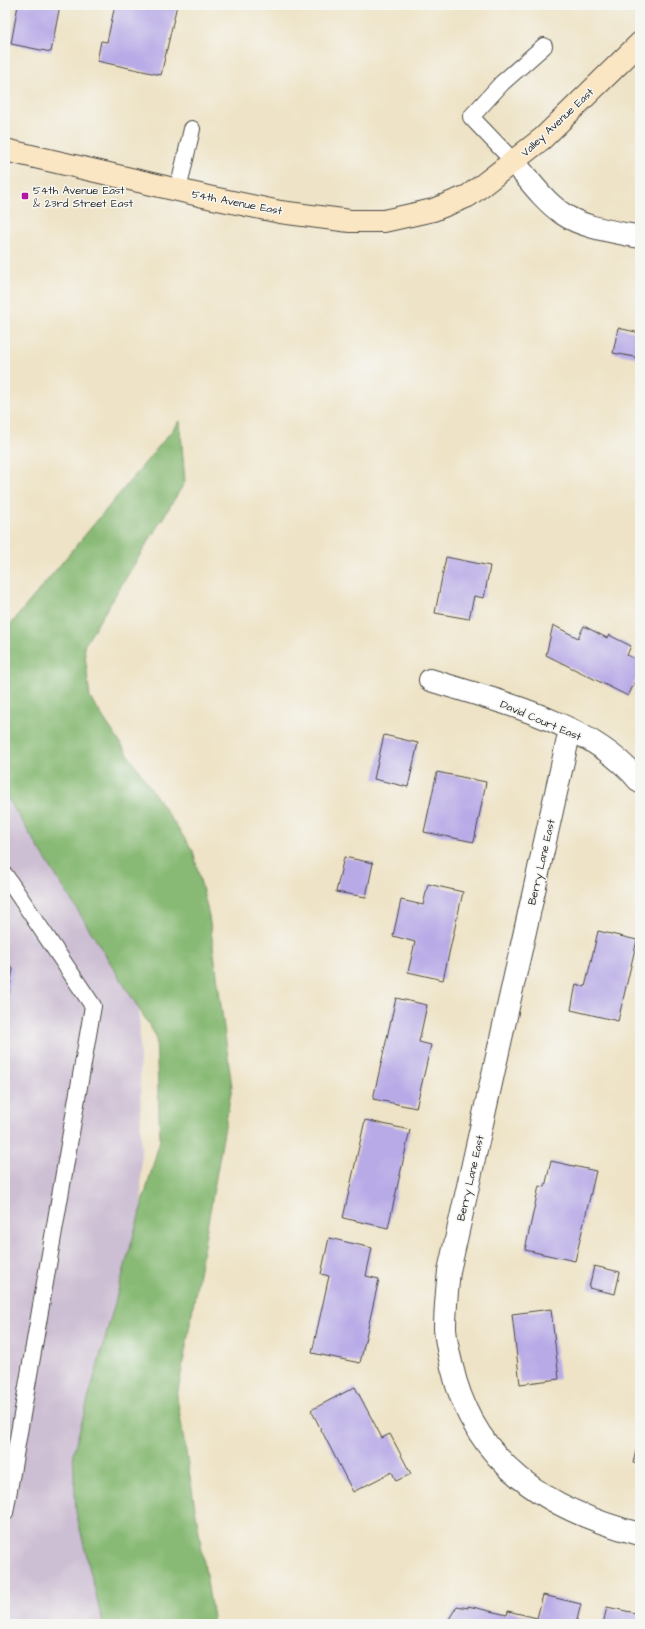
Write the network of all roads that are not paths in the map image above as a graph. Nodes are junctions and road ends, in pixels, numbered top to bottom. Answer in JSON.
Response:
{"nodes":[{"id":1,"x":640,"y":42,"type":"edge"},
{"id":2,"x":544,"y":46,"type":"dead end"},
{"id":3,"x":192,"y":129,"type":"dead end"},
{"id":4,"x":5,"y":150,"type":"edge"},
{"id":5,"x":514,"y":162,"type":"junction"},
{"id":6,"x":178,"y":190,"type":"junction"},
{"id":7,"x":468,"y":196,"type":"joint"},
{"id":8,"x":640,"y":237,"type":"edge"},
{"id":9,"x":430,"y":680,"type":"dead end"},
{"id":10,"x":570,"y":730,"type":"junction"},
{"id":11,"x":640,"y":782,"type":"edge"},
{"id":12,"x":5,"y":875,"type":"edge"},
{"id":13,"x":5,"y":1513,"type":"edge"},
{"id":14,"x":640,"y":1534,"type":"edge"}],
"edges":[{"from":1,"to":5,"type":"main road","name":"Valley Avenue East"},
{"from":2,"to":5,"type":"lane"},
{"from":3,"to":6,"type":"lane"},
{"from":4,"to":6,"type":"main road","name":"54th Avenue East"},
{"from":5,"to":7,"type":"main road","name":"Valley Avenue East"},
{"from":5,"to":8,"type":"street"},
{"from":6,"to":7,"type":"main road","name":"54th Avenue East"},
{"from":9,"to":10,"type":"street","name":"David Court East"},
{"from":10,"to":11,"type":"street","name":"David Court East"},
{"from":10,"to":14,"type":"street","name":"Berry Lane East"},
{"from":12,"to":13,"type":"lane"}]}
